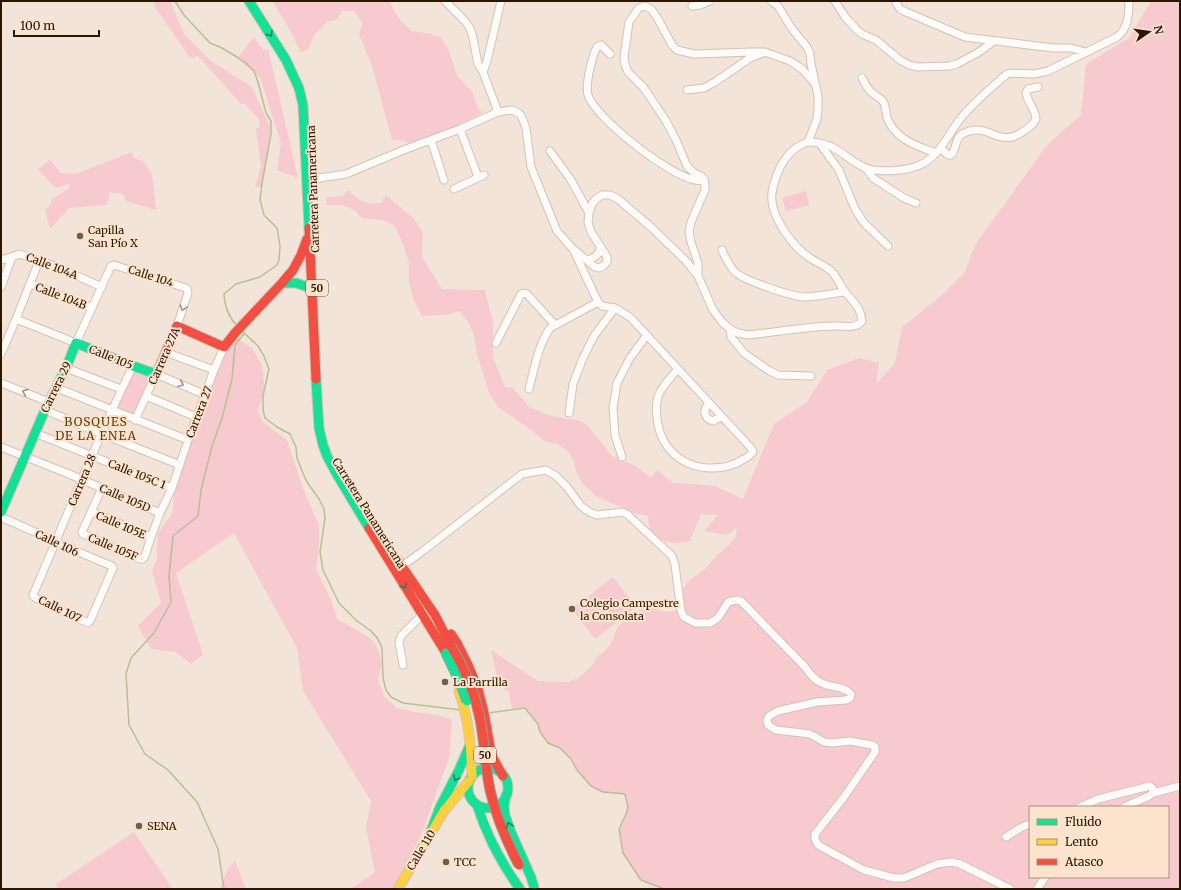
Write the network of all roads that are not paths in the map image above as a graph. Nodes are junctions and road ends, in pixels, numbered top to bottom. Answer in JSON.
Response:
{"nodes":[{"id":1,"x":249,"y":1,"type":"edge"},
{"id":2,"x":258,"y":1,"type":"edge"},
{"id":3,"x":445,"y":1,"type":"edge"},
{"id":4,"x":501,"y":1,"type":"edge"},
{"id":5,"x":710,"y":1,"type":"edge"},
{"id":6,"x":771,"y":1,"type":"edge"},
{"id":7,"x":835,"y":1,"type":"edge"},
{"id":8,"x":895,"y":1,"type":"edge"},
{"id":9,"x":1128,"y":1,"type":"edge"},
{"id":10,"x":692,"y":6,"type":"dead end"},
{"id":11,"x":994,"y":41,"type":"junction"},
{"id":12,"x":765,"y":52,"type":"junction"},
{"id":13,"x":1085,"y":52,"type":"junction"},
{"id":14,"x":610,"y":54,"type":"dead end"},
{"id":15,"x":483,"y":72,"type":"junction"},
{"id":16,"x":862,"y":78,"type":"dead end"},
{"id":17,"x":816,"y":85,"type":"junction"},
{"id":18,"x":1038,"y":87,"type":"dead end"},
{"id":19,"x":687,"y":90,"type":"dead end"},
{"id":20,"x":498,"y":112,"type":"junction"},
{"id":21,"x":460,"y":129,"type":"junction"},
{"id":22,"x":431,"y":140,"type":"junction"},
{"id":23,"x":808,"y":142,"type":"junction"},
{"id":24,"x":820,"y":144,"type":"junction"},
{"id":25,"x":938,"y":150,"type":"junction"},
{"id":26,"x":550,"y":151,"type":"dead end"},
{"id":27,"x":866,"y":168,"type":"junction"},
{"id":28,"x":314,"y":179,"type":"junction"},
{"id":29,"x":704,"y":179,"type":"junction"},
{"id":30,"x":444,"y":180,"type":"dead end"},
{"id":31,"x":454,"y":188,"type":"dead end"},
{"id":32,"x":916,"y":203,"type":"dead end"},
{"id":33,"x":589,"y":213,"type":"junction"},
{"id":34,"x":308,"y":234,"type":"junction"},
{"id":35,"x":888,"y":246,"type":"dead end"},
{"id":36,"x":601,"y":247,"type":"junction"},
{"id":37,"x":572,"y":248,"type":"junction"},
{"id":38,"x":722,"y":250,"type":"dead end"},
{"id":39,"x":12,"y":257,"type":"junction"},
{"id":40,"x":1,"y":260,"type":"edge"},
{"id":41,"x":587,"y":260,"type":"junction"},
{"id":42,"x":39,"y":261,"type":"junction"},
{"id":43,"x":114,"y":265,"type":"joint"},
{"id":44,"x":698,"y":276,"type":"junction"},
{"id":45,"x":284,"y":283,"type":"junction"},
{"id":46,"x":30,"y":284,"type":"junction"},
{"id":47,"x":1,"y":287,"type":"edge"},
{"id":48,"x":102,"y":287,"type":"junction"},
{"id":49,"x":311,"y":288,"type":"junction"},
{"id":50,"x":188,"y":289,"type":"joint"},
{"id":51,"x":845,"y":292,"type":"junction"},
{"id":52,"x":598,"y":302,"type":"junction"},
{"id":53,"x":92,"y":308,"type":"junction"},
{"id":54,"x":615,"y":308,"type":"junction"},
{"id":55,"x":16,"y":319,"type":"junction"},
{"id":56,"x":555,"y":325,"type":"junction"},
{"id":57,"x":177,"y":326,"type":"junction"},
{"id":58,"x":730,"y":329,"type":"junction"},
{"id":59,"x":647,"y":335,"type":"junction"},
{"id":60,"x":76,"y":343,"type":"junction"},
{"id":61,"x":496,"y":343,"type":"dead end"},
{"id":62,"x":224,"y":347,"type":"junction"},
{"id":63,"x":165,"y":352,"type":"junction"},
{"id":64,"x":1,"y":354,"type":"edge"},
{"id":65,"x":133,"y":366,"type":"junction"},
{"id":66,"x":66,"y":368,"type":"junction"},
{"id":67,"x":678,"y":369,"type":"junction"},
{"id":68,"x":214,"y":370,"type":"junction"},
{"id":69,"x":156,"y":374,"type":"junction"},
{"id":70,"x":811,"y":376,"type":"dead end"},
{"id":71,"x":1,"y":383,"type":"edge"},
{"id":72,"x":57,"y":388,"type":"junction"},
{"id":73,"x":122,"y":389,"type":"junction"},
{"id":74,"x":529,"y":389,"type":"dead end"},
{"id":75,"x":206,"y":394,"type":"junction"},
{"id":76,"x":146,"y":396,"type":"junction"},
{"id":77,"x":709,"y":403,"type":"junction"},
{"id":78,"x":47,"y":406,"type":"junction"},
{"id":79,"x":112,"y":410,"type":"junction"},
{"id":80,"x":569,"y":413,"type":"dead end"},
{"id":81,"x":722,"y":416,"type":"junction"},
{"id":82,"x":196,"y":417,"type":"junction"},
{"id":83,"x":135,"y":420,"type":"junction"},
{"id":84,"x":35,"y":432,"type":"junction"},
{"id":85,"x":102,"y":434,"type":"junction"},
{"id":86,"x":188,"y":440,"type":"junction"},
{"id":87,"x":2,"y":450,"type":"edge"},
{"id":88,"x":24,"y":456,"type":"junction"},
{"id":89,"x":92,"y":456,"type":"junction"},
{"id":90,"x":622,"y":457,"type":"dead end"},
{"id":91,"x":180,"y":465,"type":"junction"},
{"id":92,"x":82,"y":480,"type":"junction"},
{"id":93,"x":102,"y":488,"type":"junction"},
{"id":94,"x":172,"y":488,"type":"junction"},
{"id":95,"x":1,"y":512,"type":"edge"},
{"id":96,"x":92,"y":512,"type":"junction"},
{"id":97,"x":160,"y":513,"type":"junction"},
{"id":98,"x":1,"y":517,"type":"edge"},
{"id":99,"x":151,"y":537,"type":"junction"},
{"id":100,"x":56,"y":542,"type":"junction"},
{"id":101,"x":142,"y":559,"type":"joint"},
{"id":102,"x":402,"y":566,"type":"junction"},
{"id":103,"x":33,"y":595,"type":"joint"},
{"id":104,"x":422,"y":615,"type":"junction"},
{"id":105,"x":434,"y":615,"type":"junction"},
{"id":106,"x":88,"y":623,"type":"joint"},
{"id":107,"x":432,"y":629,"type":"junction"},
{"id":108,"x":449,"y":649,"type":"junction"},
{"id":109,"x":403,"y":665,"type":"dead end"},
{"id":110,"x":470,"y":742,"type":"junction"},
{"id":111,"x":503,"y":776,"type":"junction"},
{"id":112,"x":471,"y":779,"type":"junction"},
{"id":113,"x":1180,"y":786,"type":"edge"},
{"id":114,"x":1153,"y":793,"type":"junction"},
{"id":115,"x":506,"y":795,"type":"junction"},
{"id":116,"x":477,"y":804,"type":"junction"},
{"id":117,"x":1082,"y":806,"type":"edge"},
{"id":118,"x":1126,"y":806,"type":"edge"},
{"id":119,"x":444,"y":811,"type":"junction"},
{"id":120,"x":1029,"y":824,"type":"edge"},
{"id":121,"x":429,"y":836,"type":"junction"},
{"id":122,"x":1006,"y":837,"type":"dead end"},
{"id":123,"x":1044,"y":878,"type":"edge"},
{"id":124,"x":533,"y":888,"type":"edge"},
{"id":125,"x":398,"y":889,"type":"edge"},
{"id":126,"x":520,"y":889,"type":"edge"},
{"id":127,"x":1010,"y":889,"type":"edge"},
{"id":128,"x":1037,"y":889,"type":"edge"}],
"edges":[{"from":1,"to":34,"type":"main road","name":"Carretera Panamericana","number":"50","one_way":true},
{"from":2,"to":28,"type":"main road","name":"Carretera Panamericana","number":"50"},
{"from":3,"to":15,"type":"street"},
{"from":4,"to":15,"type":"street"},
{"from":5,"to":10,"type":"street"},
{"from":6,"to":17,"type":"street"},
{"from":7,"to":11,"type":"street"},
{"from":8,"to":11,"type":"street"},
{"from":9,"to":13,"type":"street"},
{"from":11,"to":13,"type":"street"},
{"from":12,"to":17,"type":"street"},
{"from":12,"to":19,"type":"street"},
{"from":12,"to":29,"type":"street"},
{"from":13,"to":25,"type":"street"},
{"from":14,"to":29,"type":"street"},
{"from":15,"to":20,"type":"street"},
{"from":16,"to":25,"type":"street"},
{"from":17,"to":23,"type":"street"},
{"from":18,"to":25,"type":"street"},
{"from":20,"to":21,"type":"street"},
{"from":20,"to":37,"type":"street"},
{"from":21,"to":22,"type":"street"},
{"from":21,"to":31,"type":"street"},
{"from":22,"to":28,"type":"street"},
{"from":22,"to":30,"type":"street"},
{"from":23,"to":24,"type":"street"},
{"from":23,"to":51,"type":"street"},
{"from":24,"to":27,"type":"street"},
{"from":24,"to":35,"type":"street"},
{"from":25,"to":27,"type":"street"},
{"from":26,"to":33,"type":"street"},
{"from":27,"to":32,"type":"street"},
{"from":28,"to":102,"type":"main road","name":"Carretera Panamericana","number":"50"},
{"from":29,"to":44,"type":"street"},
{"from":33,"to":36,"type":"street"},
{"from":33,"to":44,"type":"street"},
{"from":34,"to":45,"type":"main road","name":"Carrera 27"},
{"from":34,"to":49,"type":"main road","name":"Carretera Panamericana","number":"50"},
{"from":36,"to":41,"type":"street"},
{"from":36,"to":41,"type":"street"},
{"from":37,"to":41,"type":"street"},
{"from":37,"to":52,"type":"street"},
{"from":38,"to":51,"type":"street"},
{"from":39,"to":40,"type":"street","name":"Calle 104A"},
{"from":39,"to":42,"type":"street","name":"Calle 104A"},
{"from":39,"to":47,"type":"street"},
{"from":42,"to":46,"type":"street"},
{"from":42,"to":48,"type":"street","name":"Calle 104A"},
{"from":43,"to":48,"type":"street","name":"Carrera 29"},
{"from":43,"to":50,"type":"street","name":"Calle 104"},
{"from":44,"to":58,"type":"street"},
{"from":45,"to":49,"type":"main road"},
{"from":45,"to":62,"type":"main road","name":"Carrera 27"},
{"from":46,"to":53,"type":"street","name":"Calle 104B"},
{"from":46,"to":55,"type":"street"},
{"from":48,"to":53,"type":"street","name":"Carrera 29"},
{"from":49,"to":104,"type":"main road","name":"Carretera Panamericana","number":"50","one_way":true},
{"from":50,"to":57,"type":"street","name":"Carrera 27A","one_way":true},
{"from":51,"to":58,"type":"street"},
{"from":52,"to":54,"type":"street"},
{"from":52,"to":56,"type":"street"},
{"from":53,"to":60,"type":"street","name":"Carrera 29"},
{"from":54,"to":59,"type":"street"},
{"from":54,"to":80,"type":"street"},
{"from":55,"to":60,"type":"street","name":"Calle 105"},
{"from":55,"to":64,"type":"street"},
{"from":56,"to":61,"type":"street"},
{"from":56,"to":74,"type":"street"},
{"from":57,"to":62,"type":"main road"},
{"from":57,"to":63,"type":"main road","name":"Carrera 27A"},
{"from":58,"to":70,"type":"street"},
{"from":59,"to":67,"type":"street"},
{"from":59,"to":90,"type":"street"},
{"from":60,"to":65,"type":"main road","name":"Calle 105"},
{"from":60,"to":66,"type":"main road","name":"Carrera 29"},
{"from":62,"to":68,"type":"street","name":"Carrera 27"},
{"from":63,"to":68,"type":"street"},
{"from":63,"to":69,"type":"main road","name":"Carrera 27A"},
{"from":65,"to":69,"type":"main road","name":"Calle 105"},
{"from":65,"to":73,"type":"street","name":"Carrera 28"},
{"from":66,"to":72,"type":"main road","name":"Carrera 29"},
{"from":66,"to":73,"type":"street"},
{"from":67,"to":77,"type":"street"},
{"from":67,"to":81,"type":"street"},
{"from":68,"to":75,"type":"street","name":"Carrera 27"},
{"from":69,"to":75,"type":"street","name":"Calle 105","one_way":true},
{"from":69,"to":76,"type":"street","name":"Carrera 27A"},
{"from":78,"to":71,"type":"street","one_way":true},
{"from":72,"to":78,"type":"main road","name":"Carrera 29"},
{"from":72,"to":79,"type":"street"},
{"from":73,"to":79,"type":"street","name":"Carrera 28"},
{"from":75,"to":82,"type":"street","name":"Carrera 27"},
{"from":76,"to":82,"type":"street"},
{"from":76,"to":83,"type":"street","name":"Carrera 27A"},
{"from":77,"to":81,"type":"street"},
{"from":77,"to":81,"type":"street"},
{"from":78,"to":84,"type":"main road","name":"Carrera 29"},
{"from":78,"to":85,"type":"street"},
{"from":79,"to":83,"type":"street"},
{"from":79,"to":85,"type":"street","name":"Carrera 28"},
{"from":82,"to":86,"type":"street","name":"Carrera 27"},
{"from":83,"to":86,"type":"street"},
{"from":84,"to":88,"type":"main road","name":"Carrera 29"},
{"from":84,"to":89,"type":"street","name":"Calle 105C 1"},
{"from":85,"to":89,"type":"street","name":"Carrera 28"},
{"from":85,"to":91,"type":"street"},
{"from":86,"to":91,"type":"street","name":"Carrera 27"},
{"from":87,"to":88,"type":"street","name":"Calle 105D"},
{"from":88,"to":92,"type":"street","name":"Calle 105D"},
{"from":88,"to":95,"type":"main road","name":"Carrera 29"},
{"from":89,"to":92,"type":"street","name":"Carrera 28"},
{"from":89,"to":94,"type":"street","name":"Calle 105C 1"},
{"from":91,"to":94,"type":"street","name":"Carrera 27"},
{"from":92,"to":93,"type":"street","name":"Calle 105D"},
{"from":92,"to":100,"type":"street","name":"Carrera 28"},
{"from":93,"to":96,"type":"street"},
{"from":93,"to":97,"type":"street","name":"Calle 105D"},
{"from":94,"to":97,"type":"street","name":"Carrera 27"},
{"from":96,"to":99,"type":"street","name":"Calle 105E"},
{"from":96,"to":101,"type":"street","name":"Calle 105F"},
{"from":97,"to":99,"type":"street","name":"Carrera 27"},
{"from":98,"to":100,"type":"street","name":"Calle 106"},
{"from":99,"to":101,"type":"street","name":"Carrera 27"},
{"from":100,"to":103,"type":"street","name":"Carrera 28"},
{"from":100,"to":106,"type":"street","name":"Calle 106"},
{"from":102,"to":105,"type":"main road","name":"Carretera Panamericana","number":"50"},
{"from":102,"to":127,"type":"street"},
{"from":103,"to":106,"type":"street","name":"Calle 107"},
{"from":104,"to":107,"type":"main road","name":"Carretera Panamericana","number":"50"},
{"from":104,"to":109,"type":"street"},
{"from":105,"to":108,"type":"main road","name":"Carretera Panamericana","number":"50"},
{"from":105,"to":111,"type":"main road"},
{"from":107,"to":108,"type":"main road","name":"Carretera Panamericana","number":"50"},
{"from":107,"to":110,"type":"main road"},
{"from":108,"to":124,"type":"main road","name":"Carretera Panamericana","number":"50","bridge":true},
{"from":110,"to":112,"type":"main road"},
{"from":110,"to":121,"type":"main road","one_way":true},
{"from":111,"to":112,"type":"main road"},
{"from":111,"to":115,"type":"main road"},
{"from":112,"to":116,"type":"main road"},
{"from":112,"to":119,"type":"main road","name":"Calle 110"},
{"from":113,"to":114,"type":"street"},
{"from":114,"to":117,"type":"street"},
{"from":114,"to":118,"type":"street"},
{"from":115,"to":116,"type":"main road"},
{"from":124,"to":115,"type":"main road","one_way":true},
{"from":116,"to":119,"type":"main road"},
{"from":116,"to":126,"type":"main road"},
{"from":119,"to":121,"type":"main road","name":"Calle 110"},
{"from":120,"to":122,"type":"street"},
{"from":121,"to":125,"type":"main road","name":"Calle 110"},
{"from":123,"to":128,"type":"street"}]}
